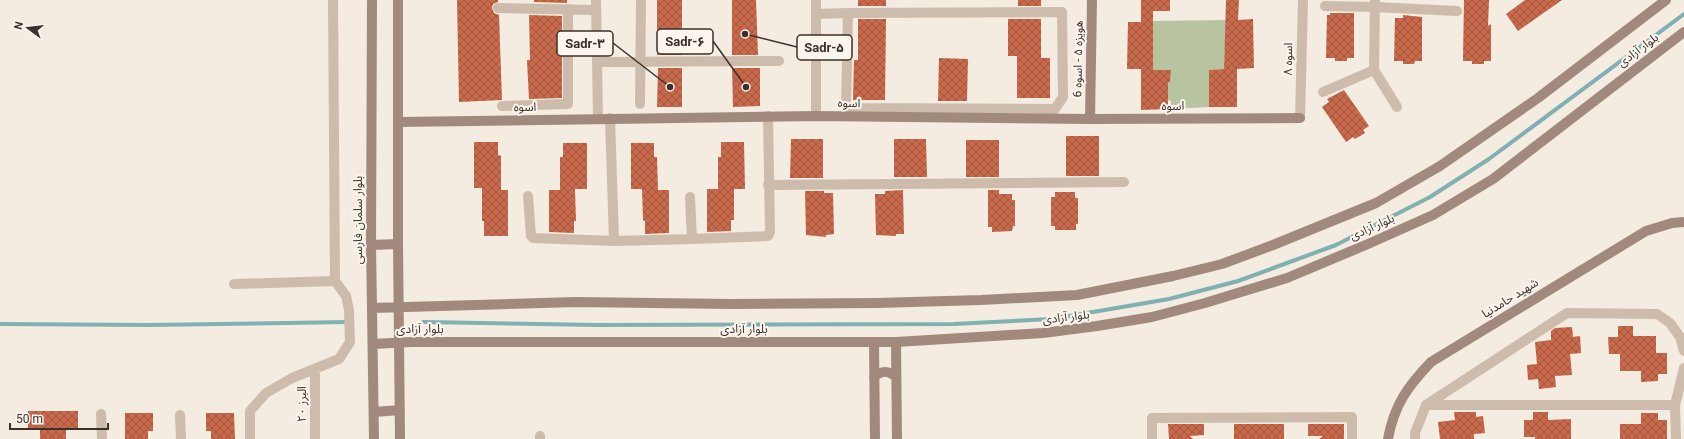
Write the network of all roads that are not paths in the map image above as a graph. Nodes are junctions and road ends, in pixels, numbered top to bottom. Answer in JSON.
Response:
{"nodes":[{"id":1,"x":333,"y":0,"type":"edge"},
{"id":2,"x":372,"y":0,"type":"edge"},
{"id":3,"x":398,"y":0,"type":"edge"},
{"id":4,"x":641,"y":0,"type":"edge"},
{"id":5,"x":816,"y":0,"type":"edge"},
{"id":6,"x":1092,"y":0,"type":"edge"},
{"id":7,"x":1303,"y":0,"type":"edge"},
{"id":8,"x":1666,"y":0,"type":"edge"},
{"id":9,"x":1375,"y":3,"type":"edge"},
{"id":10,"x":596,"y":5,"type":"edge"},
{"id":11,"x":1325,"y":6,"type":"dead end"},
{"id":12,"x":498,"y":8,"type":"dead end"},
{"id":13,"x":568,"y":9,"type":"junction"},
{"id":14,"x":1457,"y":11,"type":"dead end"},
{"id":15,"x":848,"y":13,"type":"junction"},
{"id":16,"x":816,"y":14,"type":"junction"},
{"id":17,"x":1684,"y":32,"type":"edge"},
{"id":18,"x":779,"y":61,"type":"dead end"},
{"id":19,"x":597,"y":62,"type":"junction"},
{"id":20,"x":641,"y":62,"type":"junction"},
{"id":21,"x":1374,"y":70,"type":"junction"},
{"id":22,"x":1323,"y":92,"type":"dead end"},
{"id":23,"x":640,"y":104,"type":"dead end"},
{"id":24,"x":502,"y":106,"type":"dead end"},
{"id":25,"x":1397,"y":107,"type":"dead end"},
{"id":26,"x":768,"y":116,"type":"junction"},
{"id":27,"x":816,"y":116,"type":"junction"},
{"id":28,"x":598,"y":118,"type":"junction"},
{"id":29,"x":610,"y":118,"type":"junction"},
{"id":30,"x":1300,"y":118,"type":"joint"},
{"id":31,"x":1090,"y":119,"type":"junction"},
{"id":32,"x":398,"y":122,"type":"junction"},
{"id":33,"x":1124,"y":182,"type":"dead end"},
{"id":34,"x":768,"y":185,"type":"junction"},
{"id":35,"x":528,"y":196,"type":"dead end"},
{"id":36,"x":690,"y":197,"type":"dead end"},
{"id":37,"x":1684,"y":222,"type":"edge"},
{"id":38,"x":692,"y":239,"type":"junction"},
{"id":39,"x":614,"y":241,"type":"junction"},
{"id":40,"x":398,"y":244,"type":"junction"},
{"id":41,"x":371,"y":245,"type":"junction"},
{"id":42,"x":335,"y":281,"type":"junction"},
{"id":43,"x":234,"y":284,"type":"dead end"},
{"id":44,"x":399,"y":306,"type":"junction"},
{"id":45,"x":372,"y":308,"type":"junction"},
{"id":46,"x":399,"y":342,"type":"junction"},
{"id":47,"x":874,"y":342,"type":"junction"},
{"id":48,"x":896,"y":342,"type":"junction"},
{"id":49,"x":373,"y":344,"type":"junction"},
{"id":50,"x":1684,"y":351,"type":"edge"},
{"id":51,"x":1684,"y":368,"type":"edge"},
{"id":52,"x":315,"y":369,"type":"junction"},
{"id":53,"x":874,"y":377,"type":"junction"},
{"id":54,"x":896,"y":377,"type":"junction"},
{"id":55,"x":1683,"y":383,"type":"edge"},
{"id":56,"x":1426,"y":405,"type":"junction"},
{"id":57,"x":1675,"y":405,"type":"junction"},
{"id":58,"x":400,"y":410,"type":"junction"},
{"id":59,"x":374,"y":412,"type":"junction"},
{"id":60,"x":101,"y":414,"type":"dead end"},
{"id":61,"x":180,"y":415,"type":"dead end"},
{"id":62,"x":102,"y":439,"type":"edge"},
{"id":63,"x":181,"y":439,"type":"edge"},
{"id":64,"x":250,"y":439,"type":"edge"},
{"id":65,"x":315,"y":439,"type":"edge"},
{"id":66,"x":374,"y":439,"type":"edge"},
{"id":67,"x":400,"y":439,"type":"edge"},
{"id":68,"x":875,"y":439,"type":"edge"},
{"id":69,"x":897,"y":439,"type":"edge"},
{"id":70,"x":1152,"y":439,"type":"edge"},
{"id":71,"x":1352,"y":439,"type":"edge"},
{"id":72,"x":1388,"y":439,"type":"edge"},
{"id":73,"x":1415,"y":439,"type":"edge"},
{"id":74,"x":1676,"y":439,"type":"edge"}],
"edges":[{"from":1,"to":42,"type":"street"},
{"from":2,"to":41,"type":"main road","name":"بلوار سلمان فارسی"},
{"from":3,"to":32,"type":"main road"},
{"from":4,"to":20,"type":"street"},
{"from":5,"to":16,"type":"street"},
{"from":6,"to":31,"type":"main road","name":"هویزه ۵ - اسوه 6"},
{"from":7,"to":30,"type":"street","name":"اسوه ۸"},
{"from":8,"to":44,"type":"main road","name":"بلوار آزادی"},
{"from":9,"to":11,"type":"street"},
{"from":9,"to":14,"type":"street"},
{"from":9,"to":21,"type":"street"},
{"from":10,"to":13,"type":"street"},
{"from":10,"to":19,"type":"street"},
{"from":12,"to":13,"type":"street"},
{"from":13,"to":24,"type":"street"},
{"from":15,"to":15,"type":"street"},
{"from":15,"to":16,"type":"street"},
{"from":16,"to":27,"type":"street"},
{"from":17,"to":48,"type":"main road","name":"بلوار آزادی"},
{"from":18,"to":20,"type":"street"},
{"from":19,"to":20,"type":"street"},
{"from":19,"to":28,"type":"street"},
{"from":20,"to":23,"type":"street"},
{"from":21,"to":22,"type":"street"},
{"from":21,"to":25,"type":"street"},
{"from":26,"to":27,"type":"main road","name":"اسوه"},
{"from":26,"to":29,"type":"main road","name":"اسوه"},
{"from":26,"to":34,"type":"street"},
{"from":27,"to":31,"type":"main road","name":"اسوه"},
{"from":28,"to":29,"type":"main road","name":"اسوه"},
{"from":28,"to":32,"type":"main road","name":"اسوه"},
{"from":29,"to":39,"type":"street"},
{"from":30,"to":31,"type":"main road","name":"اسوه"},
{"from":32,"to":40,"type":"main road"},
{"from":33,"to":34,"type":"street"},
{"from":34,"to":38,"type":"street"},
{"from":35,"to":39,"type":"street"},
{"from":36,"to":38,"type":"street"},
{"from":37,"to":72,"type":"main road","name":"شهید حامدنیا"},
{"from":38,"to":39,"type":"street"},
{"from":40,"to":41,"type":"main road"},
{"from":40,"to":44,"type":"main road"},
{"from":41,"to":45,"type":"main road","name":"بلوار سلمان فارسی"},
{"from":42,"to":43,"type":"street"},
{"from":42,"to":52,"type":"street"},
{"from":44,"to":45,"type":"main road","name":"بلوار آزادی"},
{"from":44,"to":46,"type":"main road"},
{"from":45,"to":49,"type":"main road","name":"بلوار سلمان فارسی"},
{"from":46,"to":47,"type":"main road","name":"بلوار آزادی"},
{"from":46,"to":49,"type":"main road","name":"بلوار آزادی"},
{"from":46,"to":58,"type":"main road"},
{"from":47,"to":48,"type":"main road","name":"بلوار آزادی"},
{"from":47,"to":53,"type":"main road"},
{"from":48,"to":54,"type":"main road"},
{"from":49,"to":59,"type":"main road","name":"بلوار سلمان فارسی"},
{"from":50,"to":56,"type":"street"},
{"from":51,"to":55,"type":"street"},
{"from":52,"to":64,"type":"street"},
{"from":52,"to":65,"type":"street","name":"البرز ۲۰"},
{"from":53,"to":54,"type":"main road"},
{"from":53,"to":68,"type":"main road"},
{"from":54,"to":69,"type":"main road"},
{"from":55,"to":57,"type":"street"},
{"from":56,"to":57,"type":"street"},
{"from":56,"to":73,"type":"street"},
{"from":57,"to":74,"type":"street"},
{"from":58,"to":59,"type":"main road"},
{"from":58,"to":67,"type":"main road"},
{"from":59,"to":66,"type":"main road","name":"بلوار سلمان فارسی"},
{"from":60,"to":62,"type":"street"},
{"from":61,"to":63,"type":"street"},
{"from":70,"to":71,"type":"street"}]}
